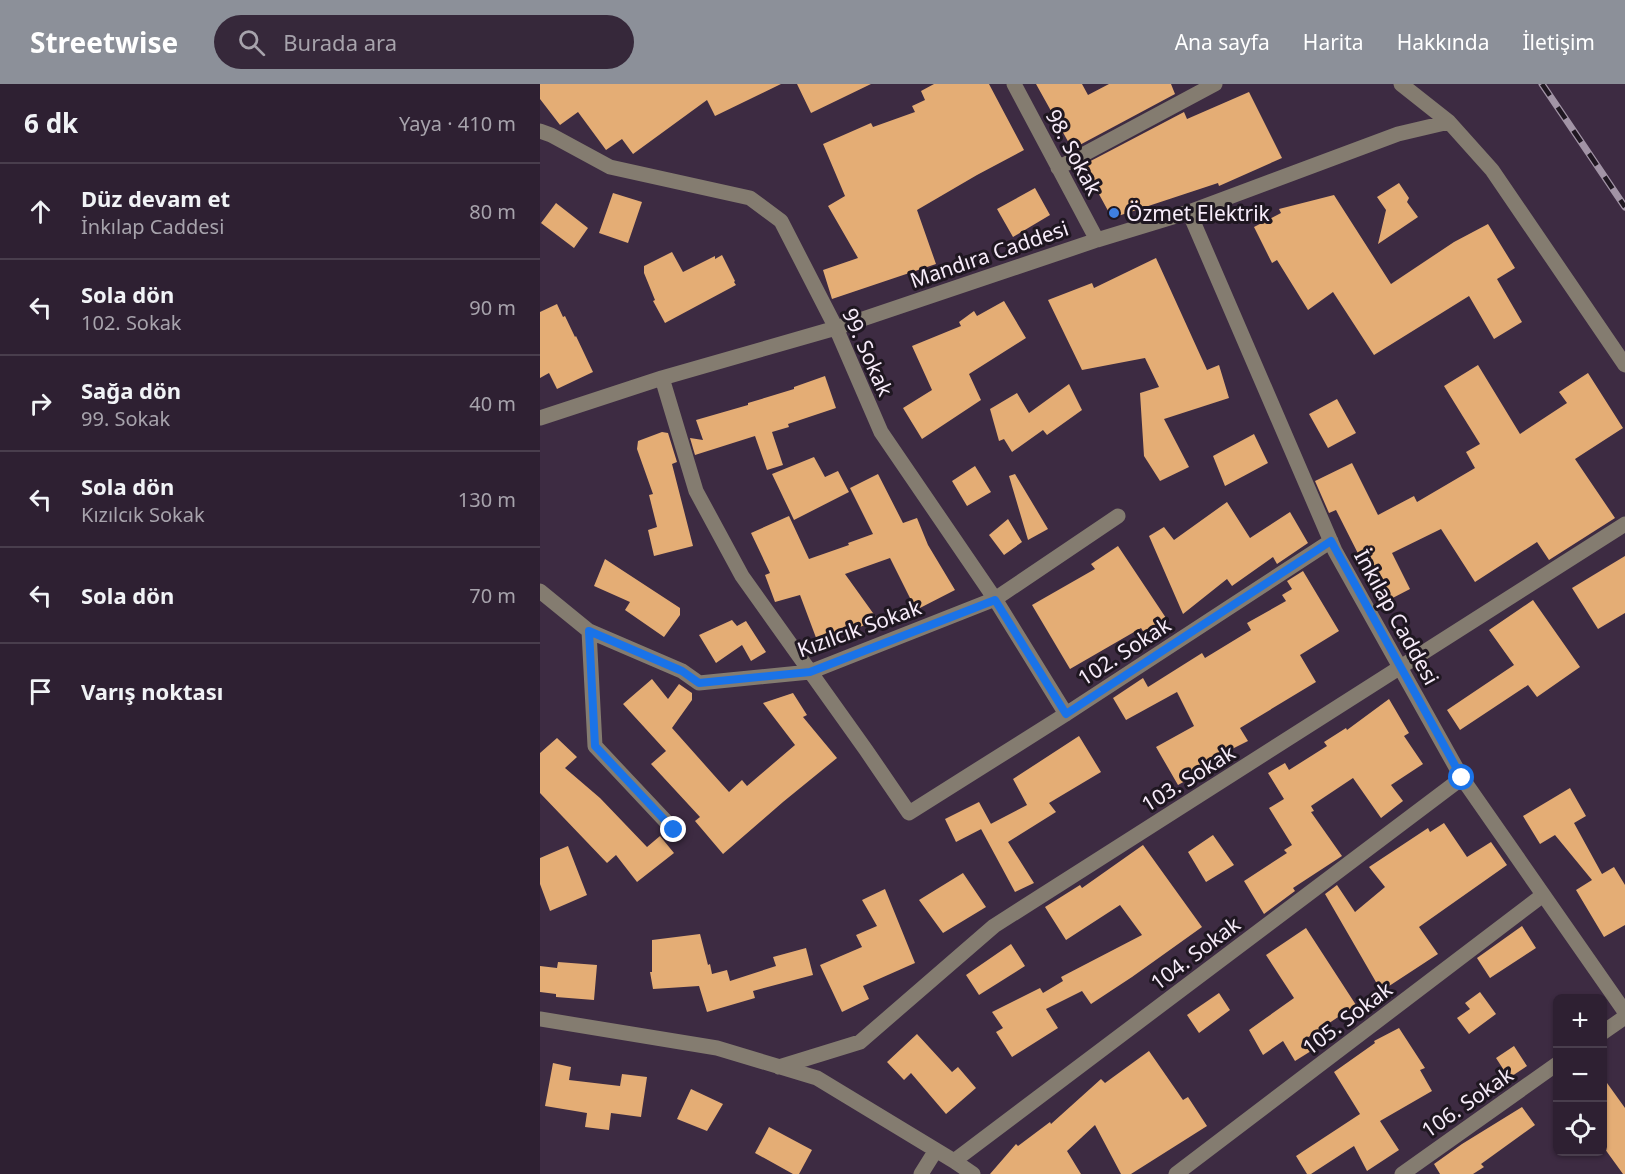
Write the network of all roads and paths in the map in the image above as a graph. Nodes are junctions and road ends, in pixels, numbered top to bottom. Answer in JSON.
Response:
{"nodes":[{"id":1,"x":1014,"y":84,"type":"edge"},
{"id":2,"x":1215,"y":84,"type":"edge"},
{"id":3,"x":1401,"y":84,"type":"edge"},
{"id":4,"x":1449,"y":122,"type":"junction"},
{"id":5,"x":540,"y":131,"type":"edge"},
{"id":6,"x":1058,"y":168,"type":"junction"},
{"id":7,"x":1189,"y":212,"type":"junction"},
{"id":8,"x":1097,"y":240,"type":"junction"},
{"id":9,"x":836,"y":328,"type":"junction"},
{"id":10,"x":1625,"y":364,"type":"edge"},
{"id":11,"x":662,"y":378,"type":"junction"},
{"id":12,"x":540,"y":418,"type":"edge"},
{"id":13,"x":1118,"y":516,"type":"dead end"},
{"id":14,"x":1625,"y":524,"type":"edge"},
{"id":15,"x":1331,"y":541,"type":"junction"},
{"id":16,"x":540,"y":591,"type":"edge"},
{"id":17,"x":995,"y":600,"type":"junction"},
{"id":18,"x":589,"y":631,"type":"junction"},
{"id":19,"x":1401,"y":667,"type":"junction"},
{"id":20,"x":810,"y":672,"type":"junction"},
{"id":21,"x":1066,"y":714,"type":"junction"},
{"id":22,"x":1462,"y":778,"type":"junction"},
{"id":23,"x":674,"y":830,"type":"dead end"},
{"id":24,"x":1543,"y":895,"type":"junction"},
{"id":25,"x":1625,"y":1012,"type":"edge"},
{"id":26,"x":1625,"y":1017,"type":"edge"},
{"id":27,"x":540,"y":1019,"type":"edge"},
{"id":28,"x":1607,"y":1030,"type":"edge"},
{"id":29,"x":779,"y":1067,"type":"junction"},
{"id":30,"x":1553,"y":1067,"type":"edge"},
{"id":31,"x":936,"y":1150,"type":"junction"},
{"id":32,"x":954,"y":1161,"type":"junction"},
{"id":33,"x":921,"y":1174,"type":"edge"},
{"id":34,"x":973,"y":1174,"type":"edge"},
{"id":35,"x":1176,"y":1174,"type":"edge"},
{"id":36,"x":1402,"y":1174,"type":"edge"}],
"edges":[{"from":1,"to":6,"type":"street","name":"98. Sokak"},
{"from":2,"to":6,"type":"street"},
{"from":3,"to":4,"type":"street"},
{"from":4,"to":7,"type":"street","name":"Mandıra Caddesi"},
{"from":4,"to":10,"type":"street"},
{"from":5,"to":9,"type":"street","name":"99. Sokak"},
{"from":6,"to":8,"type":"street","name":"98. Sokak"},
{"from":7,"to":8,"type":"street","name":"Mandıra Caddesi"},
{"from":7,"to":15,"type":"street","name":"İnkılap Caddesi"},
{"from":8,"to":9,"type":"street","name":"Mandıra Caddesi"},
{"from":9,"to":11,"type":"street","name":"Mandıra Caddesi"},
{"from":9,"to":17,"type":"street","name":"99. Sokak"},
{"from":11,"to":12,"type":"street","name":"Mandıra Caddesi"},
{"from":11,"to":20,"type":"street"},
{"from":13,"to":17,"type":"street","name":"Kızılcık Sokak"},
{"from":14,"to":19,"type":"street","name":"103. Sokak"},
{"from":15,"to":19,"type":"street","name":"İnkılap Caddesi"},
{"from":15,"to":21,"type":"street","name":"102. Sokak"},
{"from":16,"to":18,"type":"street","name":"Kızılcık Sokak"},
{"from":17,"to":20,"type":"street","name":"Kızılcık Sokak"},
{"from":17,"to":21,"type":"street","name":"99. Sokak"},
{"from":18,"to":20,"type":"street","name":"Kızılcık Sokak"},
{"from":18,"to":23,"type":"street"},
{"from":19,"to":22,"type":"street","name":"İnkılap Caddesi"},
{"from":19,"to":29,"type":"street","name":"103. Sokak"},
{"from":20,"to":21,"type":"street","name":"102. Sokak"},
{"from":22,"to":24,"type":"street","name":"İnkılap Caddesi"},
{"from":22,"to":32,"type":"street","name":"104. Sokak"},
{"from":24,"to":25,"type":"street","name":"İnkılap Caddesi"},
{"from":24,"to":35,"type":"street","name":"105. Sokak"},
{"from":26,"to":28,"type":"street"},
{"from":27,"to":29,"type":"street"},
{"from":29,"to":31,"type":"street"},
{"from":30,"to":36,"type":"street","name":"106. Sokak"},
{"from":31,"to":32,"type":"street"},
{"from":31,"to":33,"type":"street"},
{"from":32,"to":34,"type":"street"}]}
